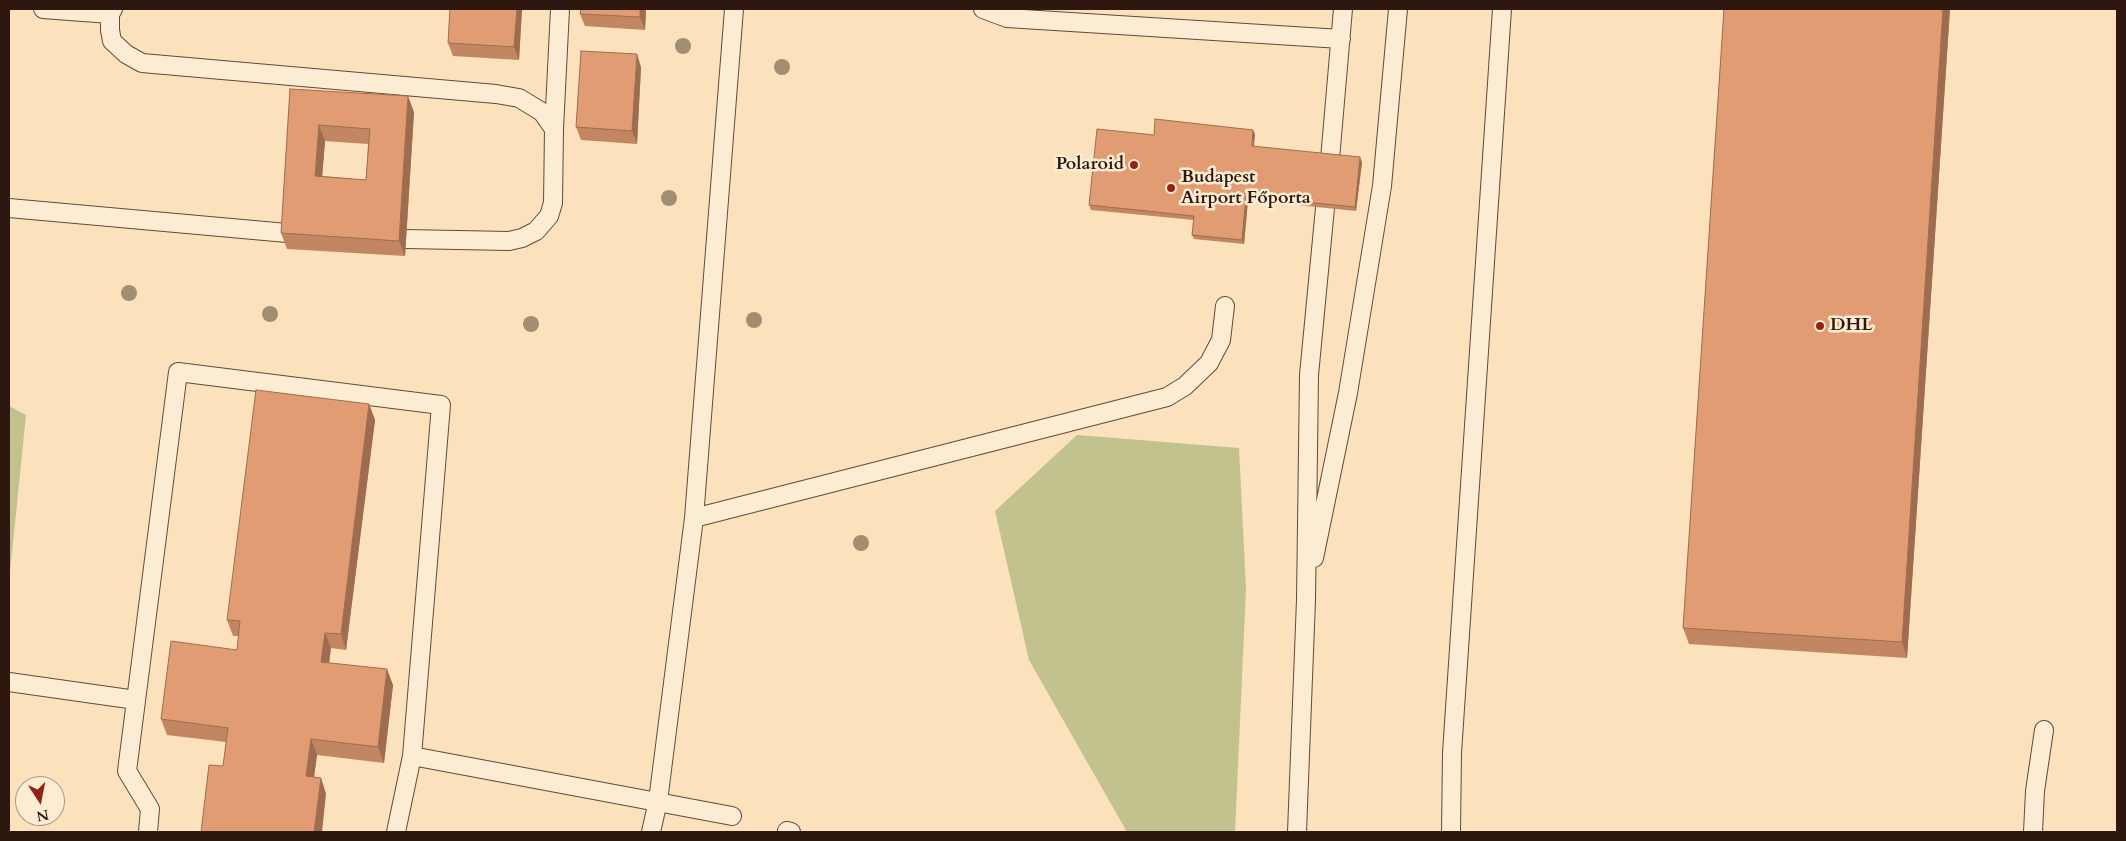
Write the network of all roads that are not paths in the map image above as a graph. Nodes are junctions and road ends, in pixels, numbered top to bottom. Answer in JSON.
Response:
{"nodes":[{"id":1,"x":43,"y":9,"type":"edge"},
{"id":2,"x":560,"y":9,"type":"edge"},
{"id":3,"x":734,"y":9,"type":"edge"},
{"id":4,"x":983,"y":9,"type":"edge"},
{"id":5,"x":1342,"y":9,"type":"edge"},
{"id":6,"x":1398,"y":9,"type":"edge"},
{"id":7,"x":1502,"y":9,"type":"edge"},
{"id":8,"x":111,"y":12,"type":"edge"},
{"id":9,"x":1341,"y":39,"type":"junction"},
{"id":10,"x":554,"y":129,"type":"junction"},
{"id":11,"x":1330,"y":159,"type":"edge"},
{"id":12,"x":9,"y":208,"type":"edge"},
{"id":13,"x":1325,"y":208,"type":"edge"},
{"id":14,"x":287,"y":233,"type":"edge"},
{"id":15,"x":405,"y":239,"type":"dead end"},
{"id":16,"x":1225,"y":306,"type":"dead end"},
{"id":17,"x":694,"y":518,"type":"junction"},
{"id":18,"x":1306,"y":600,"type":"junction"},
{"id":19,"x":9,"y":682,"type":"edge"},
{"id":20,"x":136,"y":700,"type":"junction"},
{"id":21,"x":2044,"y":730,"type":"dead end"},
{"id":22,"x":412,"y":756,"type":"junction"},
{"id":23,"x":658,"y":801,"type":"junction"},
{"id":24,"x":732,"y":816,"type":"dead end"},
{"id":25,"x":148,"y":832,"type":"edge"},
{"id":26,"x":396,"y":832,"type":"edge"},
{"id":27,"x":652,"y":832,"type":"edge"},
{"id":28,"x":1297,"y":832,"type":"edge"},
{"id":29,"x":1451,"y":832,"type":"edge"},
{"id":30,"x":2033,"y":832,"type":"edge"}],
"edges":[{"from":1,"to":8,"type":"lane"},
{"from":2,"to":10,"type":"lane"},
{"from":3,"to":17,"type":"lane"},
{"from":4,"to":9,"type":"lane"},
{"from":5,"to":9,"type":"lane"},
{"from":6,"to":18,"type":"lane"},
{"from":7,"to":29,"type":"lane"},
{"from":8,"to":10,"type":"lane"},
{"from":9,"to":11,"type":"lane"},
{"from":10,"to":15,"type":"lane"},
{"from":12,"to":14,"type":"lane"},
{"from":13,"to":18,"type":"lane"},
{"from":16,"to":17,"type":"lane"},
{"from":17,"to":23,"type":"lane"},
{"from":18,"to":28,"type":"lane"},
{"from":19,"to":20,"type":"lane"},
{"from":20,"to":22,"type":"lane"},
{"from":20,"to":25,"type":"lane"},
{"from":21,"to":30,"type":"lane"},
{"from":22,"to":23,"type":"lane"},
{"from":22,"to":26,"type":"lane"},
{"from":23,"to":24,"type":"lane"},
{"from":23,"to":27,"type":"lane"}]}
